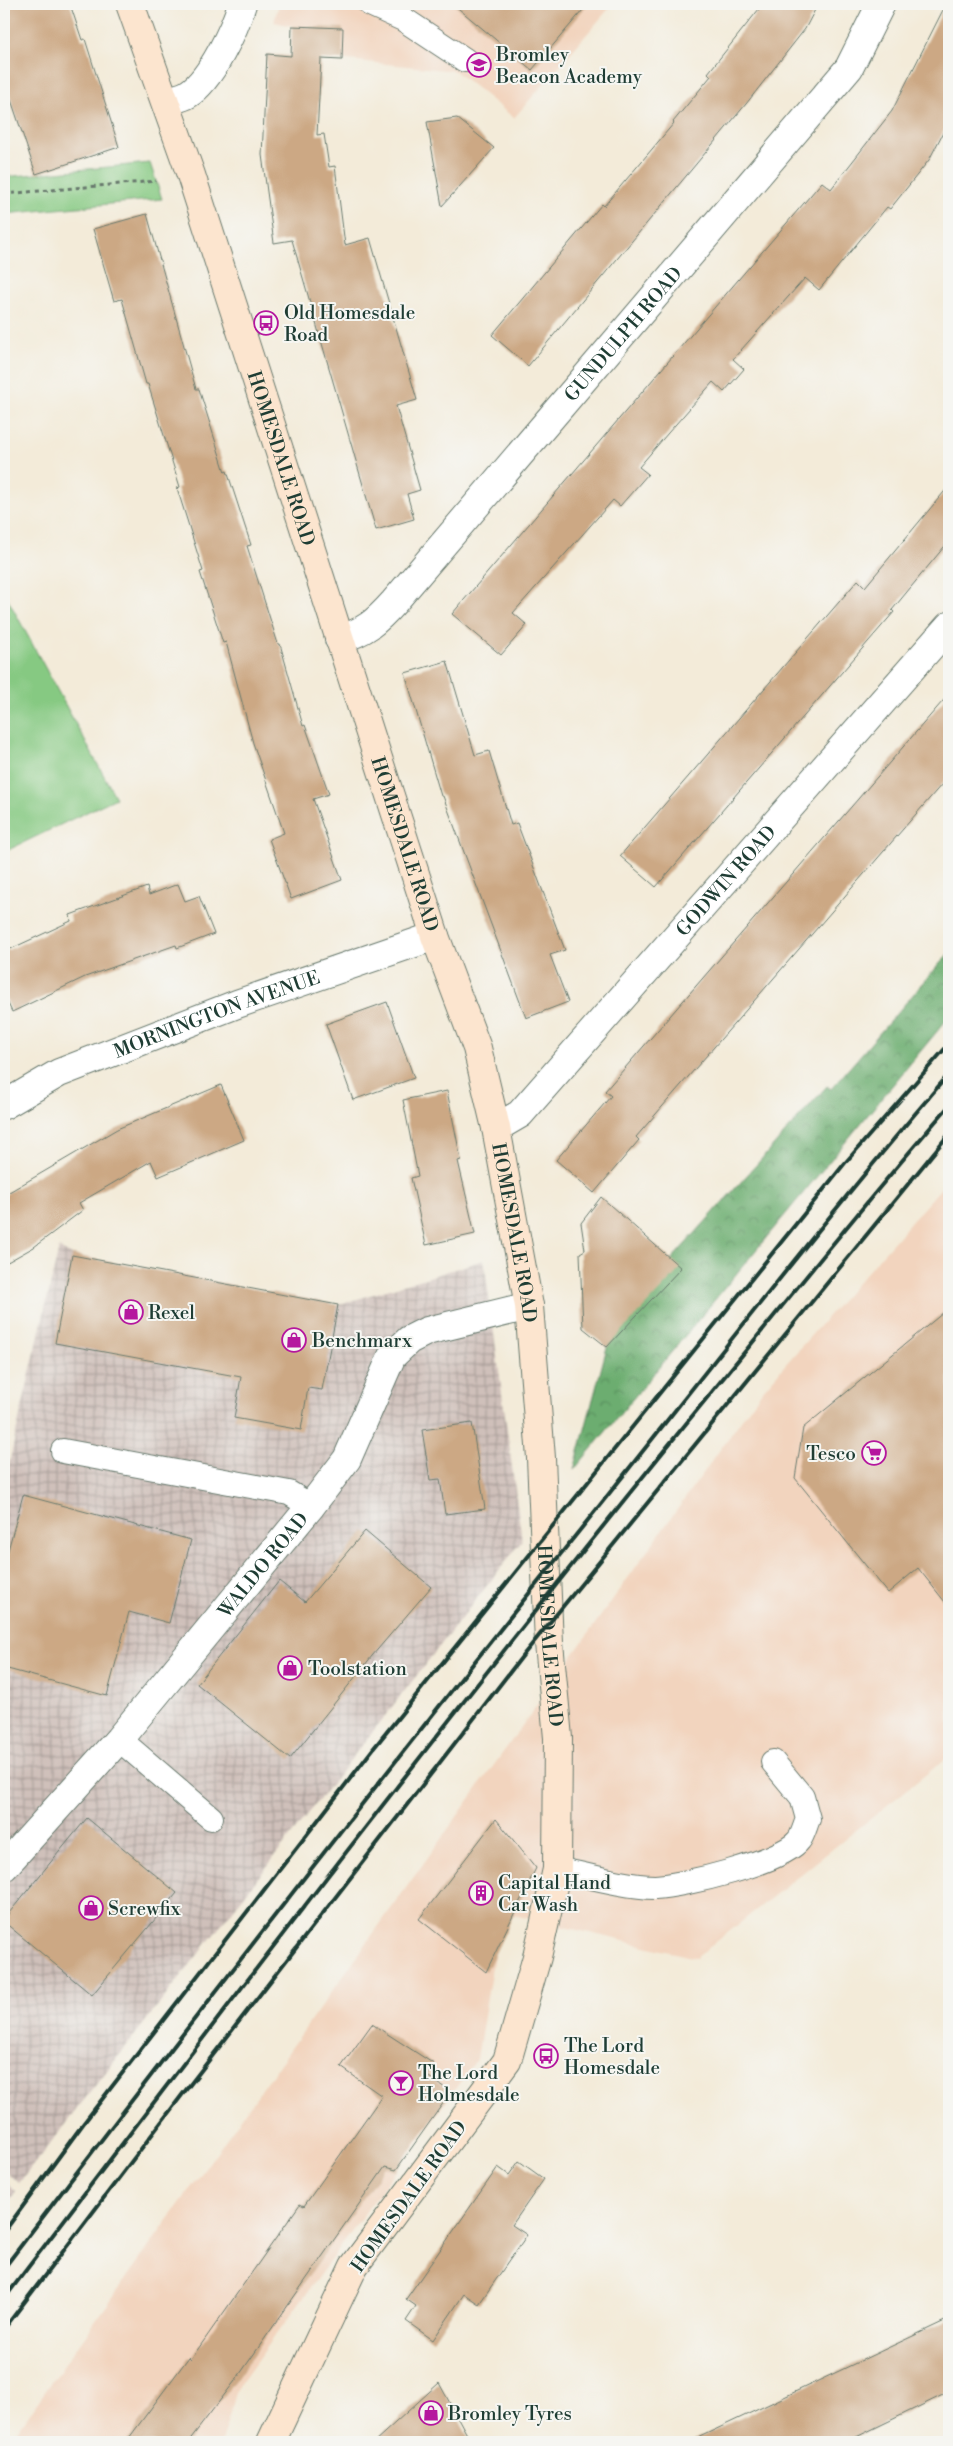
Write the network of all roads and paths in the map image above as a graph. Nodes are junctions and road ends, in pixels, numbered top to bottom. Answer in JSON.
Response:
{"nodes":[{"id":1,"x":130,"y":4,"type":"edge"},
{"id":2,"x":242,"y":4,"type":"edge"},
{"id":3,"x":370,"y":4,"type":"edge"},
{"id":4,"x":881,"y":4,"type":"edge"},
{"id":5,"x":466,"y":60,"type":"dead end"},
{"id":6,"x":166,"y":102,"type":"junction"},
{"id":7,"x":191,"y":175,"type":"junction"},
{"id":8,"x":4,"y":194,"type":"edge"},
{"id":9,"x":949,"y":626,"type":"edge"},
{"id":10,"x":339,"y":639,"type":"junction"},
{"id":11,"x":435,"y":936,"type":"junction"},
{"id":12,"x":4,"y":1105,"type":"edge"},
{"id":13,"x":496,"y":1128,"type":"junction"},
{"id":14,"x":530,"y":1306,"type":"junction"},
{"id":15,"x":63,"y":1451,"type":"dead end"},
{"id":16,"x":311,"y":1506,"type":"junction"},
{"id":17,"x":119,"y":1739,"type":"junction"},
{"id":18,"x":773,"y":1762,"type":"dead end"},
{"id":19,"x":211,"y":1818,"type":"dead end"},
{"id":20,"x":4,"y":1867,"type":"edge"},
{"id":21,"x":557,"y":1868,"type":"junction"},
{"id":22,"x":272,"y":2442,"type":"edge"}],
"edges":[{"from":1,"to":6,"type":"main road","name":"HOMESDALE ROAD"},
{"from":2,"to":6,"type":"street"},
{"from":3,"to":5,"type":"lane"},
{"from":4,"to":10,"type":"street","name":"GUNDULPH ROAD"},
{"from":6,"to":7,"type":"main road","name":"HOMESDALE ROAD"},
{"from":7,"to":8,"type":"path"},
{"from":7,"to":10,"type":"main road","name":"HOMESDALE ROAD"},
{"from":9,"to":13,"type":"street","name":"GODWIN ROAD"},
{"from":10,"to":11,"type":"main road","name":"HOMESDALE ROAD"},
{"from":11,"to":12,"type":"street","name":"MORNINGTON AVENUE"},
{"from":11,"to":13,"type":"main road","name":"HOMESDALE ROAD"},
{"from":13,"to":14,"type":"main road","name":"HOMESDALE ROAD"},
{"from":14,"to":16,"type":"street","name":"WALDO ROAD"},
{"from":14,"to":21,"type":"main road","name":"HOMESDALE ROAD"},
{"from":15,"to":16,"type":"lane"},
{"from":16,"to":17,"type":"street","name":"WALDO ROAD"},
{"from":17,"to":19,"type":"lane"},
{"from":17,"to":20,"type":"street","name":"WALDO ROAD"},
{"from":18,"to":21,"type":"lane"},
{"from":21,"to":22,"type":"main road","name":"HOMESDALE ROAD"}]}
